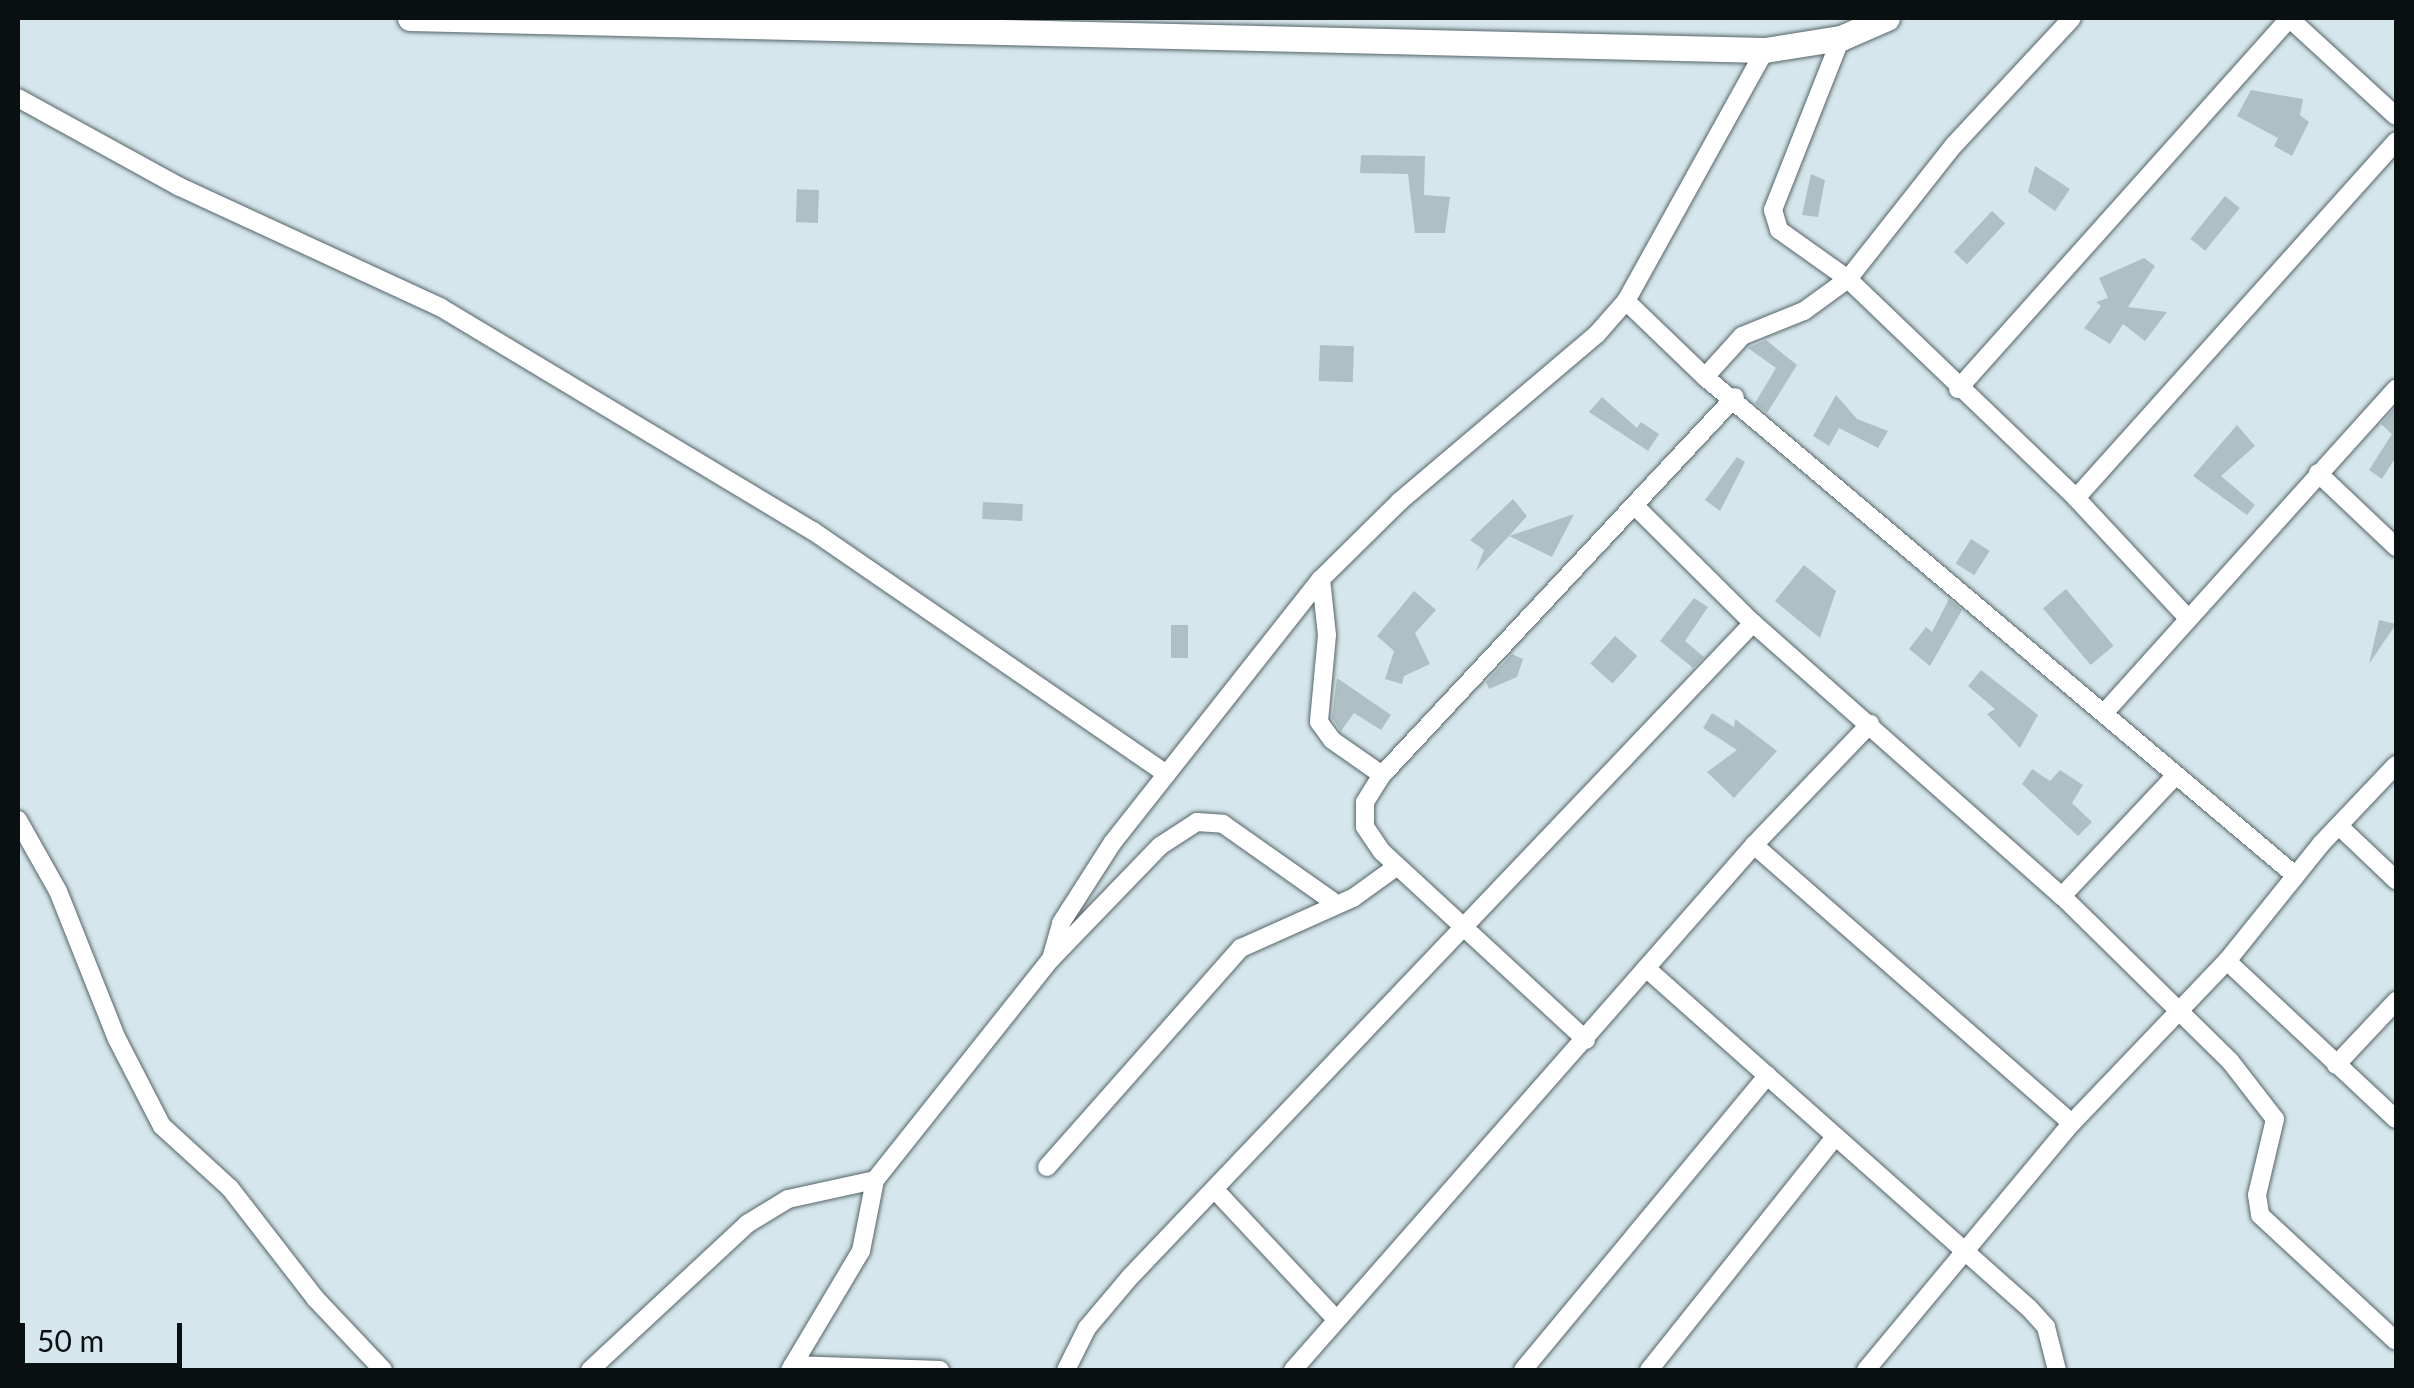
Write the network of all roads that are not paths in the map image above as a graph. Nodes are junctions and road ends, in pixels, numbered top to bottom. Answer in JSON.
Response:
{"nodes":[{"id":1,"x":410,"y":18,"type":"edge"},
{"id":2,"x":1887,"y":18,"type":"edge"},
{"id":3,"x":2072,"y":18,"type":"edge"},
{"id":4,"x":2289,"y":18,"type":"edge"},
{"id":5,"x":1841,"y":38,"type":"junction"},
{"id":6,"x":1765,"y":50,"type":"junction"},
{"id":7,"x":18,"y":98,"type":"edge"},
{"id":8,"x":2396,"y":116,"type":"edge"},
{"id":9,"x":2396,"y":141,"type":"edge"},
{"id":10,"x":1848,"y":279,"type":"junction"},
{"id":11,"x":1626,"y":301,"type":"junction"},
{"id":12,"x":1705,"y":377,"type":"junction"},
{"id":13,"x":1958,"y":389,"type":"junction"},
{"id":14,"x":2396,"y":389,"type":"edge"},
{"id":15,"x":1734,"y":397,"type":"junction"},
{"id":16,"x":2318,"y":474,"type":"junction"},
{"id":17,"x":2076,"y":498,"type":"junction"},
{"id":18,"x":1635,"y":506,"type":"junction"},
{"id":19,"x":2396,"y":546,"type":"edge"},
{"id":20,"x":1321,"y":579,"type":"junction"},
{"id":21,"x":2188,"y":618,"type":"junction"},
{"id":22,"x":1753,"y":622,"type":"junction"},
{"id":23,"x":2106,"y":712,"type":"junction"},
{"id":24,"x":1870,"y":724,"type":"junction"},
{"id":25,"x":2396,"y":765,"type":"edge"},
{"id":26,"x":1166,"y":774,"type":"junction"},
{"id":27,"x":1382,"y":774,"type":"junction"},
{"id":28,"x":2175,"y":776,"type":"junction"},
{"id":29,"x":18,"y":820,"type":"edge"},
{"id":30,"x":2339,"y":826,"type":"junction"},
{"id":31,"x":1754,"y":845,"type":"junction"},
{"id":32,"x":1396,"y":866,"type":"junction"},
{"id":33,"x":2296,"y":876,"type":"junction"},
{"id":34,"x":2396,"y":880,"type":"edge"},
{"id":35,"x":2062,"y":896,"type":"junction"},
{"id":36,"x":1332,"y":902,"type":"junction"},
{"id":37,"x":1462,"y":923,"type":"junction"},
{"id":38,"x":1051,"y":958,"type":"junction"},
{"id":39,"x":2227,"y":961,"type":"junction"},
{"id":40,"x":1646,"y":968,"type":"junction"},
{"id":41,"x":2396,"y":1002,"type":"edge"},
{"id":42,"x":2179,"y":1010,"type":"junction"},
{"id":43,"x":1586,"y":1040,"type":"junction"},
{"id":44,"x":2336,"y":1065,"type":"junction"},
{"id":45,"x":1768,"y":1075,"type":"junction"},
{"id":46,"x":2396,"y":1119,"type":"edge"},
{"id":47,"x":2072,"y":1123,"type":"junction"},
{"id":48,"x":1836,"y":1137,"type":"junction"},
{"id":49,"x":1047,"y":1167,"type":"dead end"},
{"id":50,"x":875,"y":1180,"type":"junction"},
{"id":51,"x":1217,"y":1192,"type":"junction"},
{"id":52,"x":1964,"y":1254,"type":"junction"},
{"id":53,"x":1335,"y":1318,"type":"junction"},
{"id":54,"x":2396,"y":1341,"type":"edge"},
{"id":55,"x":791,"y":1368,"type":"edge"},
{"id":56,"x":383,"y":1370,"type":"edge"},
{"id":57,"x":590,"y":1370,"type":"edge"},
{"id":58,"x":940,"y":1370,"type":"edge"},
{"id":59,"x":1066,"y":1370,"type":"edge"},
{"id":60,"x":1293,"y":1370,"type":"edge"},
{"id":61,"x":1523,"y":1370,"type":"edge"},
{"id":62,"x":1649,"y":1370,"type":"edge"},
{"id":63,"x":1866,"y":1370,"type":"edge"},
{"id":64,"x":2056,"y":1370,"type":"edge"}],
"edges":[{"from":1,"to":6,"type":"main road"},
{"from":2,"to":5,"type":"main road"},
{"from":3,"to":10,"type":"street"},
{"from":4,"to":8,"type":"street"},
{"from":4,"to":13,"type":"street"},
{"from":5,"to":6,"type":"main road"},
{"from":5,"to":10,"type":"street"},
{"from":6,"to":11,"type":"street"},
{"from":7,"to":26,"type":"street"},
{"from":9,"to":17,"type":"street"},
{"from":10,"to":12,"type":"street"},
{"from":10,"to":13,"type":"street"},
{"from":11,"to":12,"type":"street"},
{"from":11,"to":20,"type":"street"},
{"from":12,"to":15,"type":"street"},
{"from":13,"to":17,"type":"street"},
{"from":14,"to":16,"type":"street"},
{"from":15,"to":18,"type":"street"},
{"from":15,"to":23,"type":"street"},
{"from":16,"to":19,"type":"street"},
{"from":16,"to":21,"type":"street"},
{"from":17,"to":21,"type":"street"},
{"from":18,"to":22,"type":"street"},
{"from":18,"to":27,"type":"street"},
{"from":20,"to":26,"type":"street"},
{"from":20,"to":27,"type":"street"},
{"from":21,"to":23,"type":"street"},
{"from":22,"to":24,"type":"street"},
{"from":22,"to":37,"type":"street"},
{"from":23,"to":28,"type":"street"},
{"from":24,"to":31,"type":"street"},
{"from":24,"to":35,"type":"street"},
{"from":25,"to":30,"type":"street"},
{"from":26,"to":38,"type":"street"},
{"from":27,"to":32,"type":"street"},
{"from":28,"to":33,"type":"street"},
{"from":28,"to":35,"type":"street"},
{"from":29,"to":56,"type":"street"},
{"from":30,"to":33,"type":"street"},
{"from":30,"to":34,"type":"street"},
{"from":31,"to":40,"type":"street"},
{"from":31,"to":47,"type":"street"},
{"from":32,"to":36,"type":"street"},
{"from":32,"to":37,"type":"street"},
{"from":33,"to":39,"type":"street"},
{"from":35,"to":42,"type":"street"},
{"from":36,"to":38,"type":"street"},
{"from":36,"to":49,"type":"street"},
{"from":37,"to":43,"type":"street"},
{"from":37,"to":51,"type":"street"},
{"from":38,"to":50,"type":"street"},
{"from":39,"to":42,"type":"street"},
{"from":39,"to":44,"type":"street"},
{"from":40,"to":43,"type":"street"},
{"from":40,"to":45,"type":"street"},
{"from":41,"to":44,"type":"street"},
{"from":42,"to":47,"type":"street"},
{"from":42,"to":54,"type":"street"},
{"from":43,"to":53,"type":"street"},
{"from":44,"to":46,"type":"street"},
{"from":45,"to":48,"type":"street"},
{"from":45,"to":61,"type":"street"},
{"from":47,"to":52,"type":"street"},
{"from":48,"to":52,"type":"street"},
{"from":48,"to":62,"type":"street"},
{"from":50,"to":55,"type":"street"},
{"from":50,"to":57,"type":"street"},
{"from":51,"to":53,"type":"street"},
{"from":51,"to":59,"type":"street"},
{"from":52,"to":63,"type":"street"},
{"from":52,"to":64,"type":"street"},
{"from":53,"to":60,"type":"street"},
{"from":55,"to":58,"type":"street"}]}
